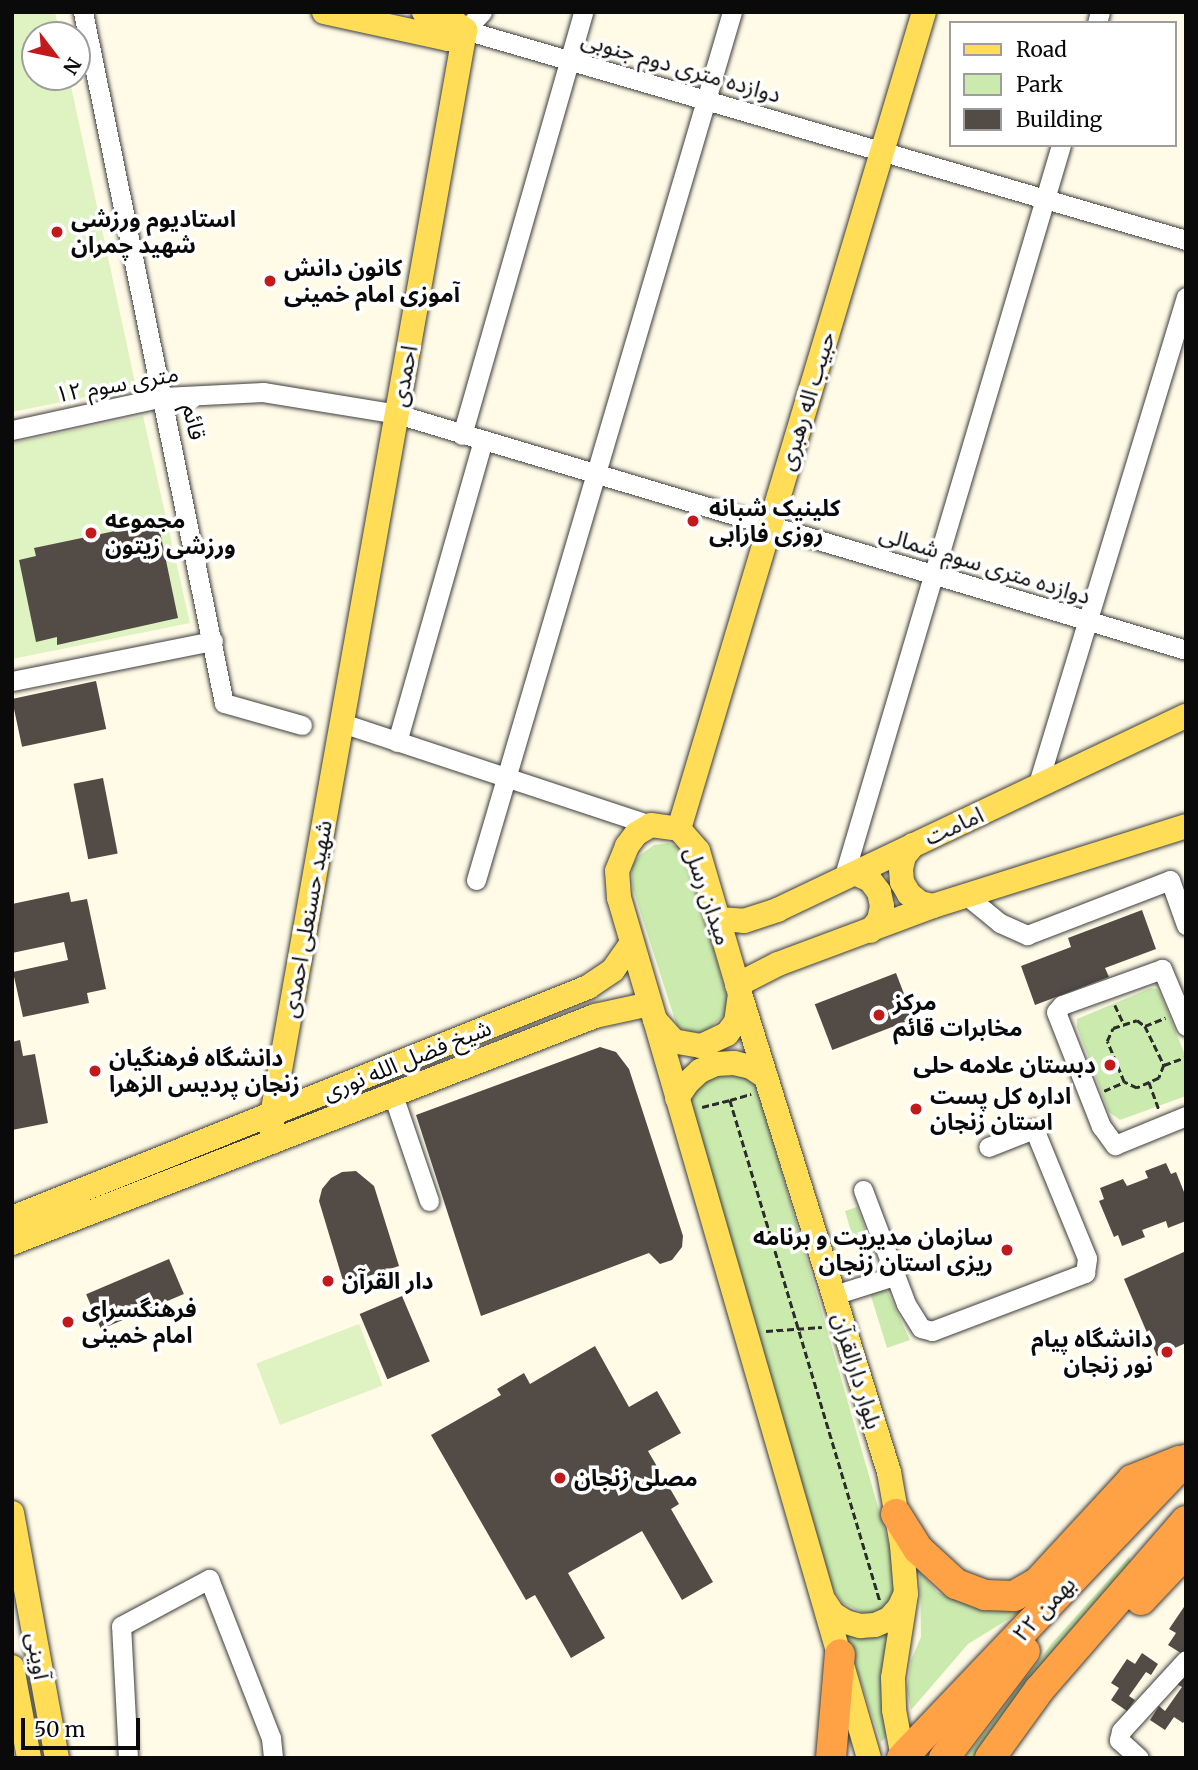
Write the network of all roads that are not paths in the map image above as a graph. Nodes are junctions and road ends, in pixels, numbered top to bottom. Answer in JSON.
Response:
{"nodes":[{"id":1,"x":83,"y":12,"type":"edge"},
{"id":2,"x":324,"y":12,"type":"edge"},
{"id":3,"x":424,"y":12,"type":"edge"},
{"id":4,"x":583,"y":12,"type":"edge"},
{"id":5,"x":733,"y":12,"type":"edge"},
{"id":6,"x":924,"y":12,"type":"edge"},
{"id":7,"x":474,"y":21,"type":"edge"},
{"id":8,"x":569,"y":60,"type":"junction"},
{"id":9,"x":706,"y":100,"type":"junction"},
{"id":10,"x":1060,"y":147,"type":"edge"},
{"id":11,"x":882,"y":151,"type":"junction"},
{"id":12,"x":1045,"y":199,"type":"junction"},
{"id":13,"x":1186,"y":240,"type":"edge"},
{"id":14,"x":1186,"y":297,"type":"edge"},
{"id":15,"x":163,"y":397,"type":"junction"},
{"id":16,"x":397,"y":414,"type":"junction"},
{"id":17,"x":12,"y":430,"type":"edge"},
{"id":18,"x":462,"y":435,"type":"junction"},
{"id":19,"x":483,"y":441,"type":"junction"},
{"id":20,"x":596,"y":474,"type":"junction"},
{"id":21,"x":770,"y":526,"type":"junction"},
{"id":22,"x":933,"y":575,"type":"junction"},
{"id":23,"x":1087,"y":621,"type":"junction"},
{"id":24,"x":213,"y":641,"type":"junction"},
{"id":25,"x":1186,"y":650,"type":"edge"},
{"id":26,"x":12,"y":681,"type":"edge"},
{"id":27,"x":1186,"y":716,"type":"edge"},
{"id":28,"x":342,"y":723,"type":"junction"},
{"id":29,"x":302,"y":725,"type":"dead end"},
{"id":30,"x":397,"y":742,"type":"junction"},
{"id":31,"x":506,"y":778,"type":"junction"},
{"id":32,"x":1037,"y":787,"type":"junction"},
{"id":33,"x":651,"y":825,"type":"junction"},
{"id":34,"x":1186,"y":826,"type":"edge"},
{"id":35,"x":679,"y":829,"type":"junction"},
{"id":36,"x":913,"y":845,"type":"junction"},
{"id":37,"x":850,"y":876,"type":"junction"},
{"id":38,"x":476,"y":880,"type":"dead end"},
{"id":39,"x":967,"y":896,"type":"junction"},
{"id":40,"x":933,"y":906,"type":"junction"},
{"id":41,"x":718,"y":919,"type":"junction"},
{"id":42,"x":1186,"y":925,"type":"edge"},
{"id":43,"x":870,"y":931,"type":"junction"},
{"id":44,"x":632,"y":943,"type":"junction"},
{"id":45,"x":739,"y":989,"type":"junction"},
{"id":46,"x":652,"y":1012,"type":"junction"},
{"id":47,"x":1186,"y":1026,"type":"edge"},
{"id":48,"x":766,"y":1077,"type":"junction"},
{"id":49,"x":393,"y":1095,"type":"junction"},
{"id":50,"x":680,"y":1105,"type":"junction"},
{"id":51,"x":272,"y":1115,"type":"junction"},
{"id":52,"x":1186,"y":1116,"type":"edge"},
{"id":53,"x":272,"y":1142,"type":"junction"},
{"id":54,"x":988,"y":1147,"type":"dead end"},
{"id":55,"x":863,"y":1190,"type":"dead end"},
{"id":56,"x":429,"y":1202,"type":"dead end"},
{"id":57,"x":12,"y":1219,"type":"edge"},
{"id":58,"x":12,"y":1243,"type":"edge"},
{"id":59,"x":894,"y":1276,"type":"junction"},
{"id":60,"x":834,"y":1296,"type":"junction"},
{"id":61,"x":1186,"y":1459,"type":"edge"},
{"id":62,"x":12,"y":1513,"type":"edge"},
{"id":63,"x":896,"y":1514,"type":"junction"},
{"id":64,"x":1186,"y":1521,"type":"edge"},
{"id":65,"x":1186,"y":1552,"type":"edge"},
{"id":66,"x":906,"y":1594,"type":"junction"},
{"id":67,"x":825,"y":1601,"type":"junction"},
{"id":68,"x":1046,"y":1606,"type":"junction"},
{"id":69,"x":840,"y":1654,"type":"junction"},
{"id":70,"x":1186,"y":1660,"type":"edge"},
{"id":71,"x":12,"y":1667,"type":"edge"},
{"id":72,"x":1039,"y":1690,"type":"junction"},
{"id":73,"x":29,"y":1758,"type":"edge"},
{"id":74,"x":57,"y":1758,"type":"edge"},
{"id":75,"x":128,"y":1758,"type":"edge"},
{"id":76,"x":273,"y":1758,"type":"edge"},
{"id":77,"x":831,"y":1758,"type":"edge"},
{"id":78,"x":869,"y":1758,"type":"edge"},
{"id":79,"x":902,"y":1758,"type":"edge"},
{"id":80,"x":944,"y":1758,"type":"edge"},
{"id":81,"x":990,"y":1758,"type":"edge"},
{"id":82,"x":1139,"y":1758,"type":"edge"}],
"edges":[{"from":1,"to":15,"type":"street","name":"قائم"},
{"from":2,"to":7,"type":"main road"},
{"from":3,"to":7,"type":"main road"},
{"from":4,"to":8,"type":"street"},
{"from":5,"to":9,"type":"street"},
{"from":6,"to":11,"type":"main road","name":"حبیب اله رهبری"},
{"from":7,"to":8,"type":"street","name":"دوازده متری دوم جنوبی"},
{"from":7,"to":16,"type":"main road","name":"احمدی"},
{"from":8,"to":9,"type":"street","name":"دوازده متری دوم جنوبی"},
{"from":8,"to":18,"type":"street"},
{"from":9,"to":11,"type":"street","name":"دوازده متری دوم جنوبی"},
{"from":9,"to":20,"type":"street"},
{"from":10,"to":12,"type":"street"},
{"from":11,"to":12,"type":"street","name":"دوازده متری دوم جنوبی"},
{"from":11,"to":21,"type":"main road","name":"حبیب اله رهبری"},
{"from":12,"to":13,"type":"street","name":"دوازده متری دوم جنوبی"},
{"from":12,"to":22,"type":"street"},
{"from":14,"to":23,"type":"street"},
{"from":15,"to":16,"type":"street","name":"۱۲ متری سوم"},
{"from":15,"to":17,"type":"street","name":"۱۲ متری سوم"},
{"from":15,"to":24,"type":"street","name":"قائم"},
{"from":16,"to":18,"type":"street","name":"۱۲ متری سوم"},
{"from":16,"to":28,"type":"main road","name":"احمدی"},
{"from":18,"to":19,"type":"street","name":"۱۲ متری سوم"},
{"from":19,"to":20,"type":"street","name":"۱۲ متری سوم"},
{"from":19,"to":30,"type":"street"},
{"from":20,"to":21,"type":"street","name":"دوازده متری سوم شمالی"},
{"from":20,"to":31,"type":"street"},
{"from":21,"to":22,"type":"street","name":"دوازده متری سوم شمالی"},
{"from":21,"to":35,"type":"main road","name":"حبیب اله رهبری"},
{"from":22,"to":23,"type":"street","name":"دوازده متری سوم شمالی"},
{"from":22,"to":37,"type":"street"},
{"from":23,"to":25,"type":"street","name":"دوازده متری سوم شمالی"},
{"from":23,"to":32,"type":"street"},
{"from":24,"to":26,"type":"street"},
{"from":24,"to":29,"type":"street","name":"قائم"},
{"from":27,"to":32,"type":"main road","name":"امامت"},
{"from":28,"to":30,"type":"street"},
{"from":28,"to":51,"type":"main road","name":"شهید حسنعلی احمدی"},
{"from":30,"to":31,"type":"street"},
{"from":31,"to":33,"type":"street"},
{"from":31,"to":38,"type":"street"},
{"from":32,"to":36,"type":"main road","name":"امامت"},
{"from":33,"to":35,"type":"main road","name":"میدان رسل"},
{"from":33,"to":44,"type":"main road"},
{"from":34,"to":39,"type":"main road"},
{"from":35,"to":41,"type":"main road","name":"میدان رسل"},
{"from":36,"to":37,"type":"main road","name":"امامت"},
{"from":36,"to":40,"type":"main road"},
{"from":37,"to":41,"type":"main road","name":"امامت"},
{"from":37,"to":43,"type":"main road"},
{"from":39,"to":40,"type":"main road"},
{"from":39,"to":42,"type":"street"},
{"from":40,"to":43,"type":"main road"},
{"from":41,"to":45,"type":"main road","name":"میدان رسل"},
{"from":43,"to":45,"type":"main road"},
{"from":44,"to":46,"type":"main road"},
{"from":44,"to":51,"type":"main road","name":"شیخ فضل الله نوری"},
{"from":45,"to":46,"type":"main road","name":"میدان رسل"},
{"from":45,"to":48,"type":"main road","name":"بلوار دارالقرآن"},
{"from":46,"to":49,"type":"main road","name":"شیخ فضل الله نوری"},
{"from":46,"to":50,"type":"main road"},
{"from":47,"to":52,"type":"street"},
{"from":48,"to":50,"type":"main road"},
{"from":48,"to":60,"type":"main road","name":"بلوار دارالقرآن"},
{"from":49,"to":53,"type":"main road","name":"شیخ فضل الله نوری"},
{"from":49,"to":56,"type":"street"},
{"from":50,"to":67,"type":"main road"},
{"from":51,"to":53,"type":"main road","name":"شهید حسنعلی احمدی"},
{"from":51,"to":57,"type":"main road","name":"شیخ فضل الله نوری"},
{"from":53,"to":58,"type":"main road","name":"شیخ فضل الله نوری"},
{"from":54,"to":59,"type":"street"},
{"from":55,"to":59,"type":"street"},
{"from":59,"to":60,"type":"street"},
{"from":60,"to":63,"type":"main road","name":"بلوار دارالقرآن"},
{"from":61,"to":63,"type":"highway"},
{"from":61,"to":68,"type":"highway","name":"۲۲ بهمن"},
{"from":62,"to":74,"type":"main road","name":"آوینی"},
{"from":63,"to":66,"type":"main road","name":"بلوار دارالقرآن"},
{"from":64,"to":72,"type":"highway","name":"۲۲ بهمن"},
{"from":65,"to":72,"type":"highway"},
{"from":66,"to":67,"type":"main road"},
{"from":66,"to":79,"type":"main road","name":"بلوار دارالقرآن"},
{"from":67,"to":69,"type":"main road"},
{"from":68,"to":79,"type":"highway","name":"۲۲ بهمن"},
{"from":68,"to":80,"type":"highway"},
{"from":69,"to":77,"type":"highway"},
{"from":69,"to":78,"type":"main road"},
{"from":70,"to":82,"type":"street"},
{"from":71,"to":73,"type":"main road","name":"آوینی"},
{"from":72,"to":81,"type":"highway","name":"۲۲ بهمن"},
{"from":75,"to":76,"type":"street"}]}
